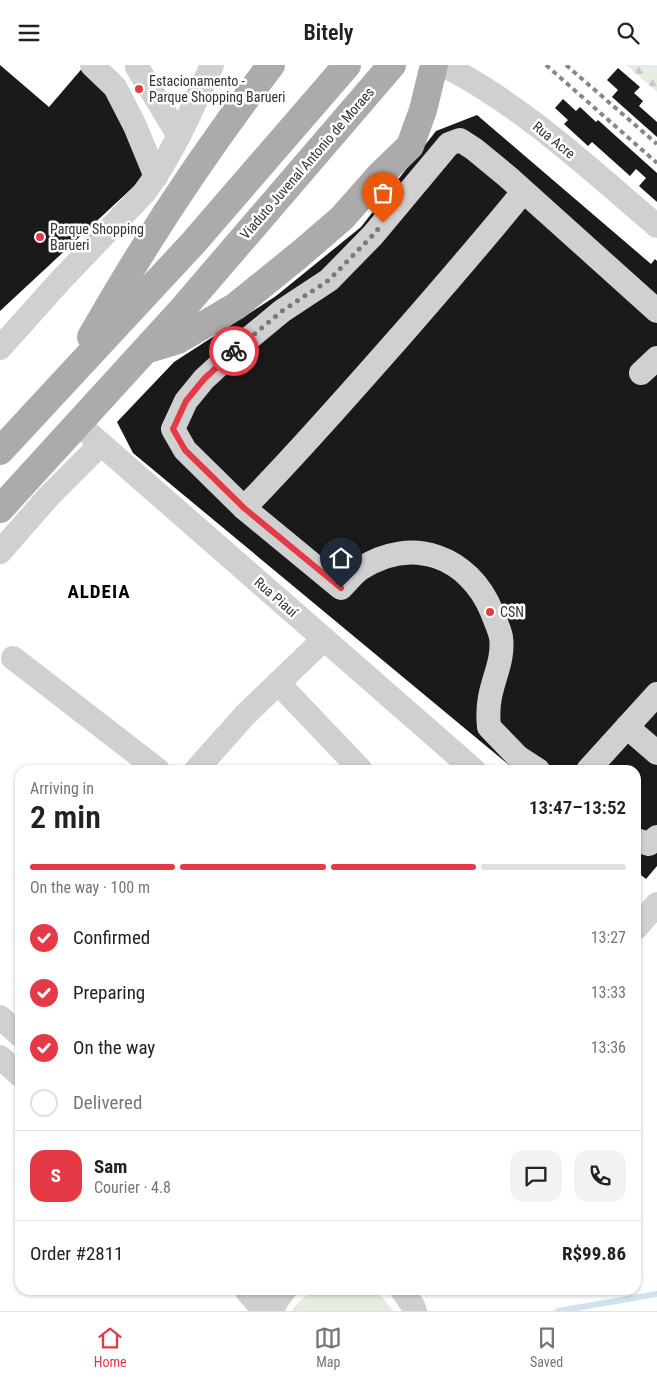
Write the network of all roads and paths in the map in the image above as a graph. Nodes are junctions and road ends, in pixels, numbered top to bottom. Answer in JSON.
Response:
{"nodes":[{"id":1,"x":92,"y":65,"type":"edge"},
{"id":2,"x":212,"y":65,"type":"edge"},
{"id":3,"x":271,"y":65,"type":"edge"},
{"id":4,"x":347,"y":65,"type":"edge"},
{"id":5,"x":392,"y":65,"type":"edge"},
{"id":6,"x":434,"y":65,"type":"edge"},
{"id":7,"x":443,"y":65,"type":"edge"},
{"id":8,"x":138,"y":66,"type":"edge"},
{"id":9,"x":115,"y":87,"type":"junction"},
{"id":10,"x":135,"y":125,"type":"junction"},
{"id":11,"x":177,"y":139,"type":"junction"},
{"id":12,"x":156,"y":177,"type":"junction"},
{"id":13,"x":523,"y":192,"type":"junction"},
{"id":14,"x":657,"y":226,"type":"edge"},
{"id":15,"x":657,"y":311,"type":"edge"},
{"id":16,"x":0,"y":348,"type":"edge"},
{"id":17,"x":146,"y":349,"type":"junction"},
{"id":18,"x":64,"y":382,"type":"junction"},
{"id":19,"x":78,"y":424,"type":"junction"},
{"id":20,"x":101,"y":444,"type":"junction"},
{"id":21,"x":0,"y":451,"type":"edge"},
{"id":22,"x":244,"y":508,"type":"junction"},
{"id":23,"x":0,"y":509,"type":"edge"},
{"id":24,"x":0,"y":553,"type":"edge"},
{"id":25,"x":324,"y":639,"type":"junction"},
{"id":26,"x":13,"y":658,"type":"dead end"},
{"id":27,"x":278,"y":683,"type":"junction"},
{"id":28,"x":657,"y":694,"type":"edge"},
{"id":29,"x":627,"y":727,"type":"junction"},
{"id":30,"x":657,"y":753,"type":"edge"},
{"id":31,"x":152,"y":765,"type":"edge"},
{"id":32,"x":200,"y":765,"type":"edge"},
{"id":33,"x":356,"y":765,"type":"edge"},
{"id":34,"x":468,"y":765,"type":"edge"},
{"id":35,"x":530,"y":765,"type":"edge"},
{"id":36,"x":593,"y":765,"type":"edge"},
{"id":37,"x":657,"y":837,"type":"edge"},
{"id":38,"x":641,"y":842,"type":"edge"},
{"id":39,"x":0,"y":1017,"type":"edge"},
{"id":40,"x":15,"y":1030,"type":"edge"},
{"id":41,"x":0,"y":1057,"type":"edge"},
{"id":42,"x":15,"y":1070,"type":"edge"},
{"id":43,"x":250,"y":1295,"type":"edge"},
{"id":44,"x":281,"y":1295,"type":"edge"},
{"id":45,"x":264,"y":1311,"type":"edge"},
{"id":46,"x":271,"y":1311,"type":"edge"}],
"edges":[{"from":1,"to":9,"type":"street"},
{"from":2,"to":11,"type":"street"},
{"from":3,"to":18,"type":"main road"},
{"from":4,"to":18,"type":"main road"},
{"from":5,"to":17,"type":"main road","name":"Viaduto Juvenal Antonio de Moraes"},
{"from":6,"to":17,"type":"main road"},
{"from":7,"to":14,"type":"street","name":"Rua Acre"},
{"from":8,"to":9,"type":"street"},
{"from":8,"to":11,"type":"street"},
{"from":9,"to":10,"type":"street"},
{"from":10,"to":11,"type":"street"},
{"from":10,"to":12,"type":"street"},
{"from":11,"to":12,"type":"street"},
{"from":12,"to":16,"type":"street"},
{"from":13,"to":15,"type":"street"},
{"from":13,"to":22,"type":"street"},
{"from":13,"to":22,"type":"street"},
{"from":17,"to":19,"type":"main road","name":"Viaduto Juvenal Antonio de Moraes"},
{"from":18,"to":21,"type":"main road"},
{"from":19,"to":20,"type":"street","name":"Rua Piauí"},
{"from":19,"to":23,"type":"main road","name":"Viaduto Juvenal Antonio de Moraes"},
{"from":20,"to":24,"type":"street"},
{"from":20,"to":25,"type":"street","name":"Rua Piauí"},
{"from":22,"to":35,"type":"street"},
{"from":25,"to":27,"type":"street"},
{"from":25,"to":34,"type":"street","name":"Rua Piauí"},
{"from":26,"to":31,"type":"street"},
{"from":27,"to":32,"type":"street"},
{"from":27,"to":33,"type":"street"},
{"from":28,"to":29,"type":"street"},
{"from":29,"to":30,"type":"street"},
{"from":29,"to":36,"type":"street"},
{"from":37,"to":38,"type":"street"},
{"from":39,"to":40,"type":"street"},
{"from":41,"to":42,"type":"street"},
{"from":43,"to":45,"type":"street"},
{"from":44,"to":46,"type":"street"}]}
